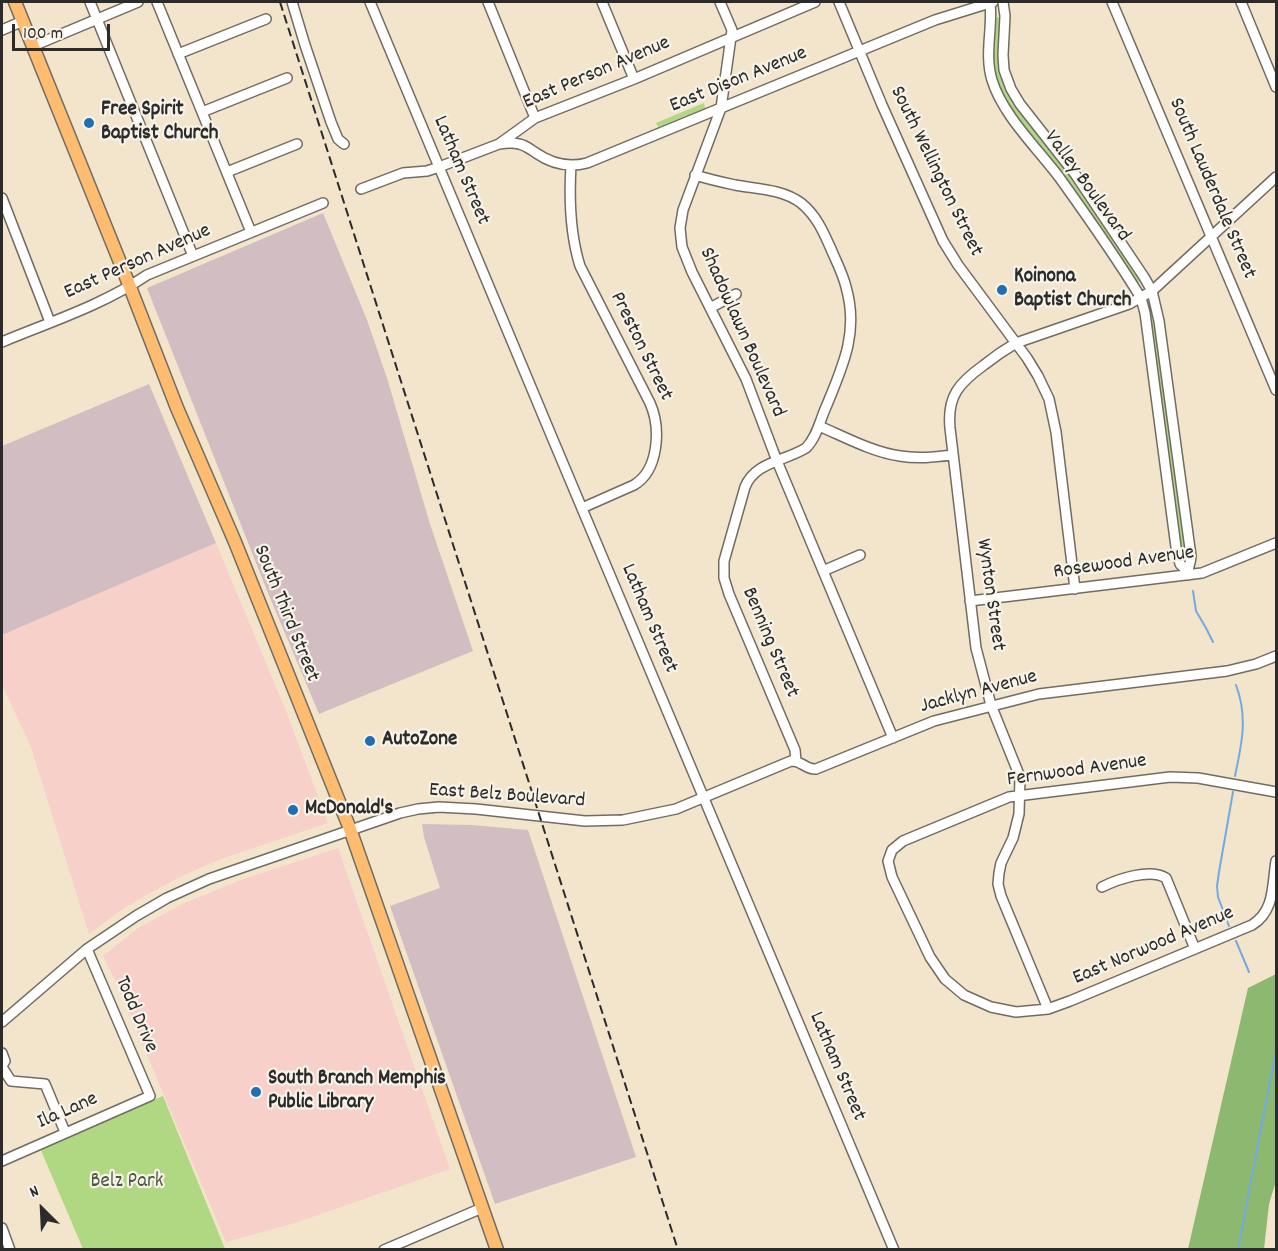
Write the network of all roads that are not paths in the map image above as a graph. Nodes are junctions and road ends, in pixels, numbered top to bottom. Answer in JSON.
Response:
{"nodes":[{"id":1,"x":15,"y":2,"type":"edge"},
{"id":2,"x":90,"y":2,"type":"edge"},
{"id":3,"x":138,"y":2,"type":"edge"},
{"id":4,"x":157,"y":2,"type":"edge"},
{"id":5,"x":292,"y":2,"type":"edge"},
{"id":6,"x":370,"y":2,"type":"edge"},
{"id":7,"x":488,"y":2,"type":"edge"},
{"id":8,"x":602,"y":2,"type":"edge"},
{"id":9,"x":720,"y":2,"type":"edge"},
{"id":10,"x":815,"y":2,"type":"edge"},
{"id":11,"x":839,"y":2,"type":"edge"},
{"id":12,"x":991,"y":2,"type":"edge"},
{"id":13,"x":1003,"y":2,"type":"edge"},
{"id":14,"x":1112,"y":2,"type":"edge"},
{"id":15,"x":1240,"y":2,"type":"edge"},
{"id":16,"x":97,"y":19,"type":"junction"},
{"id":17,"x":266,"y":19,"type":"dead end"},
{"id":18,"x":23,"y":21,"type":"junction"},
{"id":19,"x":2,"y":30,"type":"edge"},
{"id":20,"x":732,"y":36,"type":"junction"},
{"id":21,"x":33,"y":46,"type":"junction"},
{"id":22,"x":860,"y":51,"type":"junction"},
{"id":23,"x":178,"y":54,"type":"junction"},
{"id":24,"x":287,"y":78,"type":"dead end"},
{"id":25,"x":634,"y":79,"type":"junction"},
{"id":26,"x":1276,"y":87,"type":"edge"},
{"id":27,"x":721,"y":108,"type":"junction"},
{"id":28,"x":202,"y":112,"type":"junction"},
{"id":29,"x":535,"y":118,"type":"junction"},
{"id":30,"x":297,"y":144,"type":"dead end"},
{"id":31,"x":344,"y":144,"type":"dead end"},
{"id":32,"x":499,"y":144,"type":"junction"},
{"id":33,"x":571,"y":165,"type":"junction"},
{"id":34,"x":439,"y":167,"type":"junction"},
{"id":35,"x":226,"y":172,"type":"junction"},
{"id":36,"x":695,"y":176,"type":"junction"},
{"id":37,"x":1276,"y":177,"type":"edge"},
{"id":38,"x":361,"y":189,"type":"dead end"},
{"id":39,"x":2,"y":198,"type":"edge"},
{"id":40,"x":323,"y":203,"type":"dead end"},
{"id":41,"x":251,"y":232,"type":"junction"},
{"id":42,"x":1212,"y":237,"type":"junction"},
{"id":43,"x":193,"y":256,"type":"junction"},
{"id":44,"x":130,"y":287,"type":"junction"},
{"id":45,"x":1152,"y":291,"type":"junction"},
{"id":46,"x":736,"y":294,"type":"dead end"},
{"id":47,"x":1141,"y":298,"type":"junction"},
{"id":48,"x":710,"y":308,"type":"junction"},
{"id":49,"x":50,"y":322,"type":"junction"},
{"id":50,"x":2,"y":342,"type":"edge"},
{"id":51,"x":1016,"y":344,"type":"junction"},
{"id":52,"x":1276,"y":390,"type":"edge"},
{"id":53,"x":819,"y":426,"type":"junction"},
{"id":54,"x":953,"y":455,"type":"junction"},
{"id":55,"x":777,"y":461,"type":"junction"},
{"id":56,"x":582,"y":508,"type":"junction"},
{"id":57,"x":1276,"y":543,"type":"edge"},
{"id":58,"x":860,"y":555,"type":"dead end"},
{"id":59,"x":823,"y":571,"type":"junction"},
{"id":60,"x":1187,"y":573,"type":"junction"},
{"id":61,"x":1075,"y":589,"type":"junction"},
{"id":62,"x":970,"y":601,"type":"junction"},
{"id":63,"x":1276,"y":656,"type":"edge"},
{"id":64,"x":991,"y":705,"type":"junction"},
{"id":65,"x":893,"y":738,"type":"junction"},
{"id":66,"x":796,"y":761,"type":"junction"},
{"id":67,"x":1276,"y":792,"type":"edge"},
{"id":68,"x":1019,"y":796,"type":"junction"},
{"id":69,"x":704,"y":798,"type":"junction"},
{"id":70,"x":350,"y":829,"type":"junction"},
{"id":71,"x":892,"y":850,"type":"joint"},
{"id":72,"x":1276,"y":861,"type":"edge"},
{"id":73,"x":1101,"y":887,"type":"dead end"},
{"id":74,"x":87,"y":949,"type":"junction"},
{"id":75,"x":1195,"y":949,"type":"junction"},
{"id":76,"x":1048,"y":1009,"type":"junction"},
{"id":77,"x":2,"y":1022,"type":"edge"},
{"id":78,"x":2,"y":1053,"type":"edge"},
{"id":79,"x":2,"y":1069,"type":"edge"},
{"id":80,"x":150,"y":1096,"type":"joint"},
{"id":81,"x":65,"y":1132,"type":"junction"},
{"id":82,"x":2,"y":1161,"type":"edge"},
{"id":83,"x":482,"y":1208,"type":"junction"},
{"id":84,"x":2,"y":1227,"type":"edge"},
{"id":85,"x":10,"y":1250,"type":"edge"},
{"id":86,"x":384,"y":1250,"type":"edge"},
{"id":87,"x":497,"y":1250,"type":"edge"},
{"id":88,"x":894,"y":1250,"type":"edge"}],
"edges":[{"from":1,"to":18,"type":"main road","name":"South Third Street"},
{"from":2,"to":16,"type":"street"},
{"from":3,"to":16,"type":"street"},
{"from":4,"to":23,"type":"street"},
{"from":5,"to":31,"type":"street"},
{"from":6,"to":34,"type":"street","name":"Latham Street"},
{"from":7,"to":29,"type":"street"},
{"from":8,"to":25,"type":"street"},
{"from":9,"to":20,"type":"street","name":"Shadowlawn Boulevard"},
{"from":10,"to":20,"type":"street","name":"East Person Avenue"},
{"from":11,"to":22,"type":"street","name":"South Wellington Street"},
{"from":12,"to":22,"type":"street","name":"East Dison Avenue"},
{"from":12,"to":47,"type":"street","name":"Valley Boulevard"},
{"from":13,"to":45,"type":"street","name":"Valley Boulevard"},
{"from":14,"to":42,"type":"street","name":"South Lauderdale Street"},
{"from":15,"to":26,"type":"street"},
{"from":16,"to":21,"type":"street"},
{"from":16,"to":43,"type":"street"},
{"from":17,"to":23,"type":"street"},
{"from":18,"to":19,"type":"street"},
{"from":18,"to":21,"type":"main road","name":"South Third Street"},
{"from":20,"to":25,"type":"street","name":"East Person Avenue"},
{"from":20,"to":27,"type":"street","name":"Shadowlawn Boulevard"},
{"from":21,"to":44,"type":"main road","name":"South Third Street"},
{"from":22,"to":27,"type":"street","name":"East Dison Avenue"},
{"from":22,"to":51,"type":"street","name":"South Wellington Street"},
{"from":23,"to":28,"type":"street"},
{"from":24,"to":28,"type":"street"},
{"from":25,"to":29,"type":"street","name":"East Person Avenue"},
{"from":27,"to":33,"type":"street","name":"East Dison Avenue"},
{"from":27,"to":36,"type":"street","name":"Shadowlawn Boulevard"},
{"from":28,"to":35,"type":"street"},
{"from":29,"to":32,"type":"street","name":"East Person Avenue"},
{"from":30,"to":35,"type":"street"},
{"from":32,"to":33,"type":"street","name":"East Dison Avenue"},
{"from":32,"to":34,"type":"street","name":"East Person Avenue"},
{"from":33,"to":56,"type":"street","name":"Preston Street"},
{"from":34,"to":38,"type":"street","name":"East Person Avenue"},
{"from":34,"to":56,"type":"street","name":"Latham Street"},
{"from":35,"to":41,"type":"street"},
{"from":36,"to":48,"type":"street","name":"Shadowlawn Boulevard"},
{"from":36,"to":53,"type":"street","name":"Benning Street"},
{"from":37,"to":42,"type":"street","name":"Wynton Street"},
{"from":39,"to":49,"type":"street"},
{"from":40,"to":41,"type":"street","name":"East Person Avenue"},
{"from":41,"to":43,"type":"street","name":"East Person Avenue"},
{"from":42,"to":45,"type":"street","name":"Wynton Street"},
{"from":42,"to":52,"type":"street","name":"South Lauderdale Street"},
{"from":43,"to":44,"type":"street","name":"East Person Avenue"},
{"from":44,"to":49,"type":"street","name":"East Person Avenue"},
{"from":44,"to":70,"type":"main road","name":"South Third Street"},
{"from":45,"to":47,"type":"street","name":"Wynton Street"},
{"from":45,"to":60,"type":"street","name":"Valley Boulevard"},
{"from":46,"to":48,"type":"street"},
{"from":47,"to":51,"type":"street","name":"Wynton Street"},
{"from":47,"to":60,"type":"street","name":"Valley Boulevard"},
{"from":48,"to":55,"type":"street","name":"Shadowlawn Boulevard"},
{"from":49,"to":50,"type":"street","name":"East Person Avenue"},
{"from":51,"to":54,"type":"street","name":"Wynton Street"},
{"from":51,"to":61,"type":"street","name":"South Wellington Street"},
{"from":53,"to":54,"type":"street"},
{"from":53,"to":55,"type":"street","name":"Benning Street"},
{"from":54,"to":62,"type":"street","name":"Wynton Street"},
{"from":55,"to":59,"type":"street","name":"Shadowlawn Boulevard"},
{"from":55,"to":66,"type":"street","name":"Benning Street"},
{"from":56,"to":69,"type":"street","name":"Latham Street"},
{"from":57,"to":60,"type":"street","name":"Rosewood Avenue"},
{"from":58,"to":59,"type":"street"},
{"from":59,"to":65,"type":"street","name":"Shadowlawn Boulevard"},
{"from":60,"to":61,"type":"street","name":"Rosewood Avenue"},
{"from":61,"to":62,"type":"street","name":"Rosewood Avenue"},
{"from":62,"to":64,"type":"street","name":"Wynton Street"},
{"from":63,"to":64,"type":"street","name":"Jacklyn Avenue"},
{"from":64,"to":65,"type":"street","name":"Jacklyn Avenue"},
{"from":64,"to":68,"type":"street","name":"Wynton Street"},
{"from":65,"to":66,"type":"street","name":"Jacklyn Avenue"},
{"from":66,"to":69,"type":"street","name":"Jacklyn Avenue"},
{"from":67,"to":68,"type":"street","name":"Fernwood Avenue"},
{"from":68,"to":71,"type":"street","name":"Fernwood Avenue"},
{"from":68,"to":76,"type":"street","name":"Wynton Street"},
{"from":69,"to":70,"type":"street","name":"East Belz Boulevard"},
{"from":69,"to":88,"type":"street","name":"Latham Street"},
{"from":70,"to":74,"type":"street","name":"East Belz Boulevard"},
{"from":70,"to":83,"type":"main road","name":"South Third Street"},
{"from":71,"to":76,"type":"street","name":"East Norwood Avenue"},
{"from":72,"to":75,"type":"street","name":"East Norwood Avenue"},
{"from":73,"to":75,"type":"street"},
{"from":74,"to":77,"type":"street","name":"East Belz Boulevard"},
{"from":74,"to":80,"type":"street","name":"Todd Drive"},
{"from":75,"to":76,"type":"street","name":"East Norwood Avenue"},
{"from":78,"to":79,"type":"street"},
{"from":79,"to":81,"type":"street"},
{"from":80,"to":81,"type":"street","name":"Ila Lane"},
{"from":81,"to":82,"type":"street","name":"Ila Lane"},
{"from":83,"to":86,"type":"street"},
{"from":83,"to":87,"type":"main road","name":"South Third Street"},
{"from":84,"to":85,"type":"street"}]}
